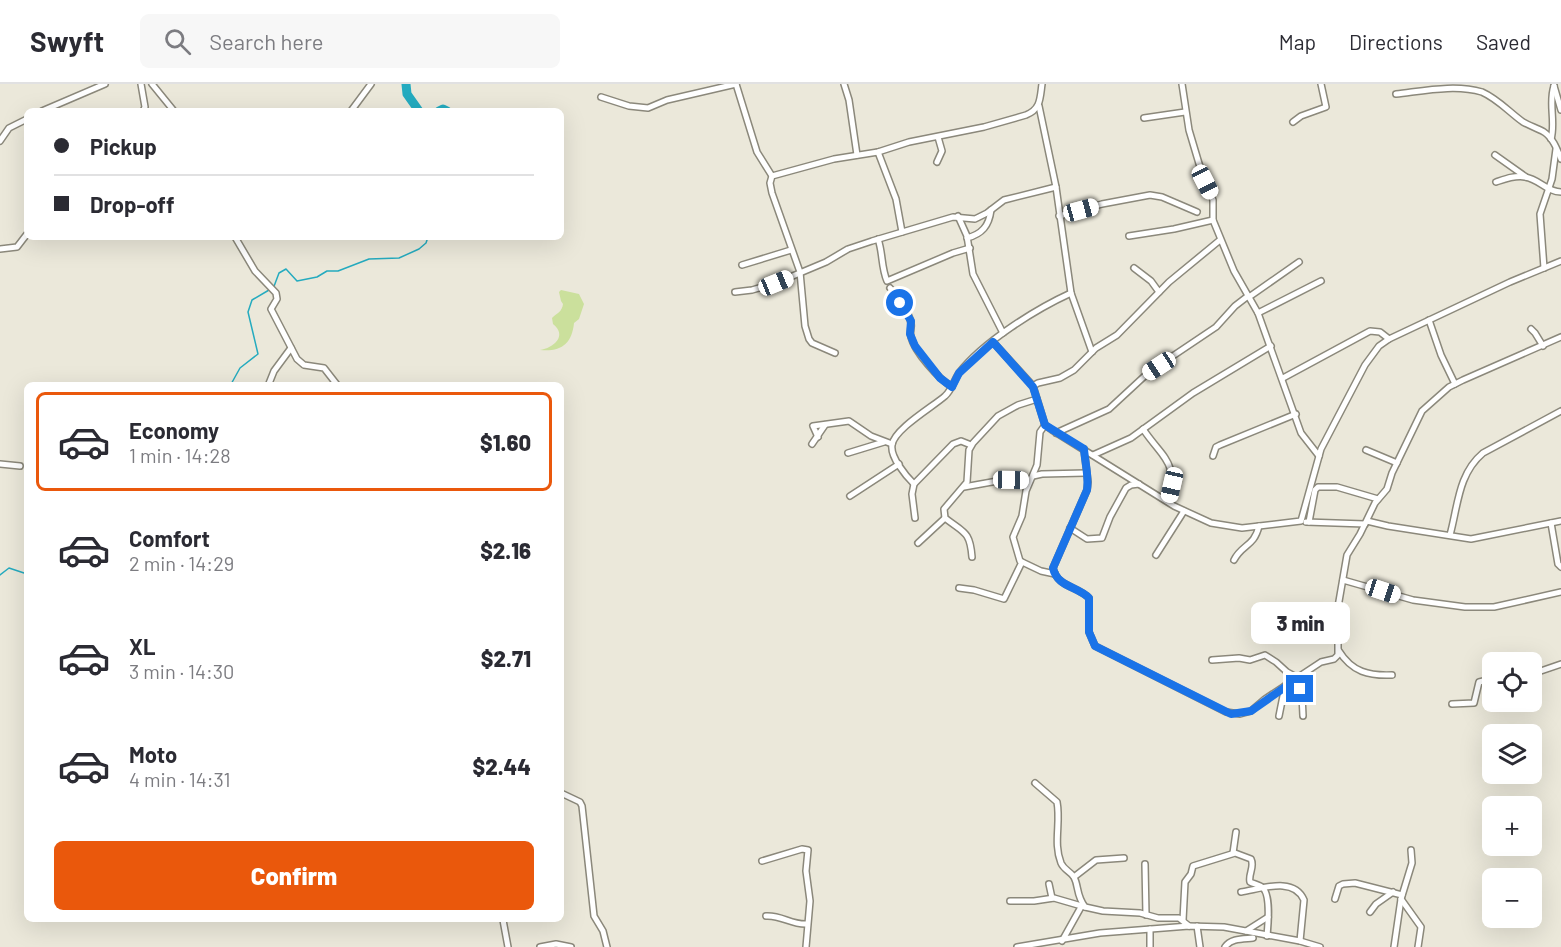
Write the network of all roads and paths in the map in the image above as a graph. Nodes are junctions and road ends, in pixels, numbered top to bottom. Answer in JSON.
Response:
{"nodes":[{"id":1,"x":105,"y":84,"type":"edge"},
{"id":2,"x":141,"y":84,"type":"edge"},
{"id":3,"x":152,"y":84,"type":"edge"},
{"id":4,"x":370,"y":84,"type":"edge"},
{"id":5,"x":736,"y":84,"type":"edge"},
{"id":6,"x":844,"y":84,"type":"edge"},
{"id":7,"x":1042,"y":84,"type":"edge"},
{"id":8,"x":1182,"y":84,"type":"edge"},
{"id":9,"x":1322,"y":84,"type":"edge"},
{"id":10,"x":1554,"y":85,"type":"edge"},
{"id":11,"x":1396,"y":94,"type":"dead end"},
{"id":12,"x":601,"y":97,"type":"dead end"},
{"id":13,"x":1039,"y":106,"type":"junction"},
{"id":14,"x":49,"y":108,"type":"edge"},
{"id":15,"x":144,"y":108,"type":"edge"},
{"id":16,"x":172,"y":108,"type":"edge"},
{"id":17,"x":353,"y":108,"type":"edge"},
{"id":18,"x":1561,"y":110,"type":"edge"},
{"id":19,"x":1185,"y":112,"type":"junction"},
{"id":20,"x":1144,"y":118,"type":"dead end"},
{"id":21,"x":24,"y":121,"type":"edge"},
{"id":22,"x":1293,"y":122,"type":"dead end"},
{"id":23,"x":938,"y":137,"type":"junction"},
{"id":24,"x":1551,"y":139,"type":"junction"},
{"id":25,"x":0,"y":141,"type":"edge"},
{"id":26,"x":1556,"y":148,"type":"junction"},
{"id":27,"x":878,"y":152,"type":"junction"},
{"id":28,"x":857,"y":155,"type":"junction"},
{"id":29,"x":1495,"y":155,"type":"dead end"},
{"id":30,"x":1561,"y":159,"type":"edge"},
{"id":31,"x":937,"y":162,"type":"dead end"},
{"id":32,"x":772,"y":176,"type":"junction"},
{"id":33,"x":1526,"y":177,"type":"junction"},
{"id":34,"x":1496,"y":182,"type":"dead end"},
{"id":35,"x":1056,"y":187,"type":"junction"},
{"id":36,"x":1548,"y":190,"type":"junction"},
{"id":37,"x":1560,"y":192,"type":"edge"},
{"id":38,"x":1544,"y":202,"type":"junction"},
{"id":39,"x":991,"y":210,"type":"junction"},
{"id":40,"x":1197,"y":212,"type":"dead end"},
{"id":41,"x":958,"y":216,"type":"junction"},
{"id":42,"x":1059,"y":216,"type":"junction"},
{"id":43,"x":1213,"y":220,"type":"junction"},
{"id":44,"x":902,"y":232,"type":"junction"},
{"id":45,"x":1129,"y":236,"type":"dead end"},
{"id":46,"x":24,"y":238,"type":"edge"},
{"id":47,"x":967,"y":238,"type":"junction"},
{"id":48,"x":878,"y":239,"type":"junction"},
{"id":49,"x":237,"y":240,"type":"edge"},
{"id":50,"x":1220,"y":240,"type":"junction"},
{"id":51,"x":970,"y":248,"type":"junction"},
{"id":52,"x":0,"y":249,"type":"edge"},
{"id":53,"x":791,"y":250,"type":"junction"},
{"id":54,"x":1561,"y":261,"type":"edge"},
{"id":55,"x":1299,"y":262,"type":"dead end"},
{"id":56,"x":742,"y":265,"type":"dead end"},
{"id":57,"x":1134,"y":268,"type":"dead end"},
{"id":58,"x":1544,"y":268,"type":"junction"},
{"id":59,"x":800,"y":272,"type":"junction"},
{"id":60,"x":1321,"y":281,"type":"dead end"},
{"id":61,"x":890,"y":288,"type":"dead end"},
{"id":62,"x":735,"y":292,"type":"dead end"},
{"id":63,"x":1159,"y":292,"type":"junction"},
{"id":64,"x":1071,"y":293,"type":"junction"},
{"id":65,"x":1249,"y":296,"type":"junction"},
{"id":66,"x":1258,"y":313,"type":"junction"},
{"id":67,"x":1429,"y":320,"type":"junction"},
{"id":68,"x":1530,"y":329,"type":"dead end"},
{"id":69,"x":1004,"y":333,"type":"junction"},
{"id":70,"x":1561,"y":337,"type":"edge"},
{"id":71,"x":1389,"y":339,"type":"junction"},
{"id":72,"x":993,"y":342,"type":"junction"},
{"id":73,"x":1552,"y":342,"type":"junction"},
{"id":74,"x":1561,"y":345,"type":"edge"},
{"id":75,"x":1271,"y":346,"type":"junction"},
{"id":76,"x":1543,"y":346,"type":"junction"},
{"id":77,"x":291,"y":348,"type":"junction"},
{"id":78,"x":1092,"y":352,"type":"junction"},
{"id":79,"x":836,"y":353,"type":"dead end"},
{"id":80,"x":1283,"y":378,"type":"junction"},
{"id":81,"x":270,"y":382,"type":"edge"},
{"id":82,"x":335,"y":382,"type":"edge"},
{"id":83,"x":1455,"y":384,"type":"junction"},
{"id":84,"x":952,"y":387,"type":"junction"},
{"id":85,"x":1033,"y":387,"type":"junction"},
{"id":86,"x":1036,"y":399,"type":"junction"},
{"id":87,"x":1561,"y":411,"type":"edge"},
{"id":88,"x":1296,"y":414,"type":"junction"},
{"id":89,"x":825,"y":424,"type":"junction"},
{"id":90,"x":1045,"y":425,"type":"junction"},
{"id":91,"x":1143,"y":429,"type":"junction"},
{"id":92,"x":1056,"y":433,"type":"junction"},
{"id":93,"x":818,"y":437,"type":"junction"},
{"id":94,"x":889,"y":443,"type":"junction"},
{"id":95,"x":812,"y":444,"type":"dead end"},
{"id":96,"x":971,"y":445,"type":"junction"},
{"id":97,"x":1084,"y":449,"type":"junction"},
{"id":98,"x":1366,"y":450,"type":"dead end"},
{"id":99,"x":848,"y":453,"type":"dead end"},
{"id":100,"x":1093,"y":455,"type":"junction"},
{"id":101,"x":1213,"y":456,"type":"dead end"},
{"id":102,"x":1318,"y":456,"type":"junction"},
{"id":103,"x":1397,"y":463,"type":"junction"},
{"id":104,"x":0,"y":464,"type":"edge"},
{"id":105,"x":899,"y":464,"type":"junction"},
{"id":106,"x":20,"y":466,"type":"dead end"},
{"id":107,"x":1086,"y":473,"type":"junction"},
{"id":108,"x":1032,"y":478,"type":"junction"},
{"id":109,"x":914,"y":484,"type":"junction"},
{"id":110,"x":1140,"y":484,"type":"junction"},
{"id":111,"x":963,"y":488,"type":"junction"},
{"id":112,"x":850,"y":496,"type":"dead end"},
{"id":113,"x":1378,"y":499,"type":"junction"},
{"id":114,"x":1168,"y":501,"type":"junction"},
{"id":115,"x":1184,"y":511,"type":"junction"},
{"id":116,"x":915,"y":518,"type":"dead end"},
{"id":117,"x":945,"y":518,"type":"junction"},
{"id":118,"x":1301,"y":521,"type":"junction"},
{"id":119,"x":1561,"y":521,"type":"edge"},
{"id":120,"x":1309,"y":522,"type":"junction"},
{"id":121,"x":1366,"y":522,"type":"junction"},
{"id":122,"x":1551,"y":523,"type":"junction"},
{"id":123,"x":1259,"y":526,"type":"junction"},
{"id":124,"x":1070,"y":528,"type":"junction"},
{"id":125,"x":1450,"y":535,"type":"junction"},
{"id":126,"x":918,"y":543,"type":"dead end"},
{"id":127,"x":1156,"y":555,"type":"dead end"},
{"id":128,"x":972,"y":557,"type":"dead end"},
{"id":129,"x":1234,"y":560,"type":"dead end"},
{"id":130,"x":1022,"y":562,"type":"junction"},
{"id":131,"x":1561,"y":567,"type":"edge"},
{"id":132,"x":1055,"y":574,"type":"junction"},
{"id":133,"x":1343,"y":580,"type":"junction"},
{"id":134,"x":959,"y":588,"type":"dead end"},
{"id":135,"x":1561,"y":592,"type":"edge"},
{"id":136,"x":1339,"y":650,"type":"junction"},
{"id":137,"x":1212,"y":660,"type":"dead end"},
{"id":138,"x":1561,"y":664,"type":"edge"},
{"id":139,"x":1542,"y":671,"type":"edge"},
{"id":140,"x":1392,"y":675,"type":"dead end"},
{"id":141,"x":1298,"y":678,"type":"junction"},
{"id":142,"x":1482,"y":681,"type":"edge"},
{"id":143,"x":1285,"y":686,"type":"junction"},
{"id":144,"x":1452,"y":704,"type":"dead end"},
{"id":145,"x":1279,"y":716,"type":"dead end"},
{"id":146,"x":1303,"y":716,"type":"dead end"},
{"id":147,"x":1035,"y":783,"type":"dead end"},
{"id":148,"x":564,"y":794,"type":"edge"},
{"id":149,"x":1236,"y":832,"type":"dead end"},
{"id":150,"x":1411,"y":850,"type":"dead end"},
{"id":151,"x":1233,"y":853,"type":"junction"},
{"id":152,"x":1124,"y":858,"type":"dead end"},
{"id":153,"x":762,"y":861,"type":"dead end"},
{"id":154,"x":1145,"y":864,"type":"dead end"},
{"id":155,"x":1074,"y":877,"type":"junction"},
{"id":156,"x":1049,"y":884,"type":"dead end"},
{"id":157,"x":1263,"y":888,"type":"junction"},
{"id":158,"x":1241,"y":892,"type":"dead end"},
{"id":159,"x":1393,"y":892,"type":"junction"},
{"id":160,"x":1402,"y":897,"type":"junction"},
{"id":161,"x":1052,"y":898,"type":"junction"},
{"id":162,"x":1335,"y":899,"type":"dead end"},
{"id":163,"x":1010,"y":901,"type":"dead end"},
{"id":164,"x":1083,"y":907,"type":"junction"},
{"id":165,"x":1370,"y":912,"type":"dead end"},
{"id":166,"x":1146,"y":915,"type":"junction"},
{"id":167,"x":766,"y":916,"type":"dead end"},
{"id":168,"x":1268,"y":917,"type":"junction"},
{"id":169,"x":1184,"y":920,"type":"junction"},
{"id":170,"x":503,"y":922,"type":"edge"},
{"id":171,"x":807,"y":924,"type":"junction"},
{"id":172,"x":1189,"y":926,"type":"junction"},
{"id":173,"x":1197,"y":926,"type":"junction"},
{"id":174,"x":1150,"y":929,"type":"junction"},
{"id":175,"x":1250,"y":934,"type":"junction"},
{"id":176,"x":1267,"y":936,"type":"junction"},
{"id":177,"x":1062,"y":941,"type":"junction"},
{"id":178,"x":1299,"y":941,"type":"junction"},
{"id":179,"x":508,"y":947,"type":"edge"},
{"id":180,"x":540,"y":947,"type":"edge"},
{"id":181,"x":571,"y":947,"type":"edge"},
{"id":182,"x":607,"y":947,"type":"edge"},
{"id":183,"x":806,"y":947,"type":"edge"},
{"id":184,"x":1017,"y":947,"type":"edge"},
{"id":185,"x":1150,"y":947,"type":"edge"},
{"id":186,"x":1200,"y":947,"type":"edge"},
{"id":187,"x":1225,"y":947,"type":"edge"},
{"id":188,"x":1254,"y":947,"type":"edge"},
{"id":189,"x":1320,"y":947,"type":"edge"},
{"id":190,"x":1394,"y":947,"type":"edge"},
{"id":191,"x":1418,"y":947,"type":"edge"}],
"edges":[{"from":1,"to":14,"type":"street"},
{"from":2,"to":15,"type":"street"},
{"from":3,"to":16,"type":"street"},
{"from":4,"to":17,"type":"street"},
{"from":5,"to":12,"type":"street"},
{"from":5,"to":32,"type":"street"},
{"from":6,"to":28,"type":"street"},
{"from":7,"to":13,"type":"street"},
{"from":8,"to":19,"type":"street"},
{"from":9,"to":22,"type":"street"},
{"from":10,"to":18,"type":"street"},
{"from":10,"to":24,"type":"street"},
{"from":11,"to":24,"type":"street"},
{"from":13,"to":23,"type":"street"},
{"from":13,"to":35,"type":"street"},
{"from":19,"to":20,"type":"street"},
{"from":19,"to":43,"type":"street"},
{"from":21,"to":25,"type":"street"},
{"from":23,"to":27,"type":"street"},
{"from":23,"to":31,"type":"street"},
{"from":24,"to":26,"type":"street"},
{"from":26,"to":30,"type":"street"},
{"from":26,"to":36,"type":"street"},
{"from":27,"to":28,"type":"street"},
{"from":27,"to":44,"type":"street"},
{"from":28,"to":32,"type":"street"},
{"from":29,"to":33,"type":"street"},
{"from":32,"to":53,"type":"street"},
{"from":33,"to":34,"type":"street"},
{"from":33,"to":36,"type":"street"},
{"from":35,"to":39,"type":"street"},
{"from":35,"to":42,"type":"street"},
{"from":36,"to":37,"type":"street"},
{"from":36,"to":38,"type":"street"},
{"from":37,"to":38,"type":"street"},
{"from":38,"to":58,"type":"street"},
{"from":39,"to":41,"type":"street"},
{"from":39,"to":47,"type":"street"},
{"from":40,"to":42,"type":"street"},
{"from":41,"to":44,"type":"street"},
{"from":41,"to":47,"type":"street"},
{"from":42,"to":64,"type":"street"},
{"from":43,"to":45,"type":"street"},
{"from":43,"to":50,"type":"street"},
{"from":44,"to":48,"type":"street"},
{"from":46,"to":52,"type":"street"},
{"from":47,"to":51,"type":"street"},
{"from":48,"to":51,"type":"street"},
{"from":48,"to":59,"type":"street"},
{"from":49,"to":77,"type":"street"},
{"from":50,"to":63,"type":"street"},
{"from":50,"to":65,"type":"street"},
{"from":51,"to":69,"type":"street"},
{"from":53,"to":56,"type":"street"},
{"from":53,"to":59,"type":"street"},
{"from":54,"to":58,"type":"street"},
{"from":55,"to":65,"type":"street"},
{"from":57,"to":63,"type":"street"},
{"from":58,"to":67,"type":"street"},
{"from":59,"to":62,"type":"street"},
{"from":59,"to":79,"type":"street"},
{"from":60,"to":66,"type":"street"},
{"from":61,"to":84,"type":"street"},
{"from":63,"to":78,"type":"street"},
{"from":64,"to":69,"type":"street"},
{"from":64,"to":78,"type":"street"},
{"from":65,"to":66,"type":"street"},
{"from":65,"to":92,"type":"street"},
{"from":66,"to":75,"type":"street"},
{"from":67,"to":71,"type":"street"},
{"from":67,"to":83,"type":"street"},
{"from":68,"to":76,"type":"street"},
{"from":69,"to":72,"type":"street"},
{"from":70,"to":73,"type":"street"},
{"from":71,"to":80,"type":"street"},
{"from":71,"to":102,"type":"street"},
{"from":72,"to":84,"type":"street"},
{"from":72,"to":85,"type":"street"},
{"from":73,"to":74,"type":"street"},
{"from":73,"to":76,"type":"street"},
{"from":75,"to":80,"type":"street"},
{"from":75,"to":91,"type":"street"},
{"from":76,"to":83,"type":"street"},
{"from":77,"to":81,"type":"street"},
{"from":77,"to":82,"type":"street"},
{"from":78,"to":85,"type":"street"},
{"from":80,"to":88,"type":"street"},
{"from":83,"to":103,"type":"street"},
{"from":84,"to":94,"type":"street"},
{"from":85,"to":86,"type":"street"},
{"from":86,"to":90,"type":"street"},
{"from":86,"to":96,"type":"street"},
{"from":87,"to":125,"type":"street"},
{"from":88,"to":101,"type":"street"},
{"from":88,"to":102,"type":"street"},
{"from":89,"to":93,"type":"street"},
{"from":89,"to":93,"type":"street"},
{"from":89,"to":94,"type":"street"},
{"from":90,"to":92,"type":"street"},
{"from":90,"to":108,"type":"street"},
{"from":91,"to":100,"type":"street"},
{"from":91,"to":114,"type":"street"},
{"from":92,"to":97,"type":"street"},
{"from":93,"to":95,"type":"street"},
{"from":94,"to":99,"type":"street"},
{"from":94,"to":105,"type":"street"},
{"from":96,"to":109,"type":"street"},
{"from":96,"to":111,"type":"street"},
{"from":97,"to":100,"type":"street"},
{"from":97,"to":107,"type":"street"},
{"from":98,"to":103,"type":"street"},
{"from":100,"to":110,"type":"street"},
{"from":102,"to":118,"type":"street"},
{"from":103,"to":113,"type":"street"},
{"from":104,"to":106,"type":"street"},
{"from":105,"to":109,"type":"street"},
{"from":105,"to":112,"type":"street"},
{"from":107,"to":108,"type":"street"},
{"from":107,"to":124,"type":"street"},
{"from":108,"to":111,"type":"street"},
{"from":108,"to":130,"type":"street"},
{"from":109,"to":116,"type":"street"},
{"from":110,"to":114,"type":"street"},
{"from":110,"to":124,"type":"street"},
{"from":111,"to":117,"type":"street"},
{"from":113,"to":120,"type":"street"},
{"from":113,"to":121,"type":"street"},
{"from":114,"to":115,"type":"street"},
{"from":115,"to":123,"type":"street"},
{"from":115,"to":127,"type":"street"},
{"from":117,"to":126,"type":"street"},
{"from":117,"to":128,"type":"street"},
{"from":118,"to":120,"type":"street"},
{"from":118,"to":123,"type":"street"},
{"from":119,"to":122,"type":"street"},
{"from":120,"to":121,"type":"street"},
{"from":121,"to":125,"type":"street"},
{"from":121,"to":133,"type":"street"},
{"from":122,"to":125,"type":"street"},
{"from":122,"to":131,"type":"street"},
{"from":123,"to":129,"type":"street"},
{"from":124,"to":132,"type":"street"},
{"from":130,"to":132,"type":"street"},
{"from":130,"to":134,"type":"street"},
{"from":132,"to":143,"type":"street"},
{"from":133,"to":135,"type":"street"},
{"from":133,"to":136,"type":"street"},
{"from":136,"to":140,"type":"street"},
{"from":136,"to":141,"type":"street"},
{"from":137,"to":141,"type":"street"},
{"from":138,"to":139,"type":"street"},
{"from":141,"to":143,"type":"street"},
{"from":141,"to":146,"type":"street"},
{"from":142,"to":144,"type":"street"},
{"from":143,"to":145,"type":"street"},
{"from":147,"to":155,"type":"street"},
{"from":148,"to":182,"type":"street"},
{"from":149,"to":151,"type":"street"},
{"from":150,"to":160,"type":"street"},
{"from":151,"to":157,"type":"street"},
{"from":151,"to":169,"type":"street"},
{"from":152,"to":155,"type":"street"},
{"from":153,"to":171,"type":"street"},
{"from":154,"to":166,"type":"street"},
{"from":155,"to":164,"type":"street"},
{"from":156,"to":161,"type":"street"},
{"from":157,"to":158,"type":"street"},
{"from":157,"to":168,"type":"street"},
{"from":157,"to":178,"type":"street"},
{"from":159,"to":160,"type":"street"},
{"from":159,"to":162,"type":"street"},
{"from":159,"to":165,"type":"street"},
{"from":160,"to":190,"type":"street"},
{"from":160,"to":191,"type":"street"},
{"from":161,"to":163,"type":"street"},
{"from":161,"to":164,"type":"street"},
{"from":164,"to":166,"type":"street"},
{"from":164,"to":177,"type":"street"},
{"from":166,"to":169,"type":"street"},
{"from":167,"to":171,"type":"street"},
{"from":168,"to":175,"type":"street"},
{"from":168,"to":176,"type":"street"},
{"from":169,"to":172,"type":"street"},
{"from":170,"to":179,"type":"street"},
{"from":171,"to":183,"type":"street"},
{"from":172,"to":173,"type":"street"},
{"from":172,"to":174,"type":"street"},
{"from":173,"to":175,"type":"street"},
{"from":173,"to":186,"type":"street"},
{"from":174,"to":177,"type":"street"},
{"from":174,"to":185,"type":"street"},
{"from":175,"to":176,"type":"street"},
{"from":175,"to":187,"type":"street"},
{"from":175,"to":188,"type":"street"},
{"from":176,"to":178,"type":"street"},
{"from":177,"to":184,"type":"street"},
{"from":178,"to":189,"type":"street"},
{"from":180,"to":181,"type":"street"}]}
